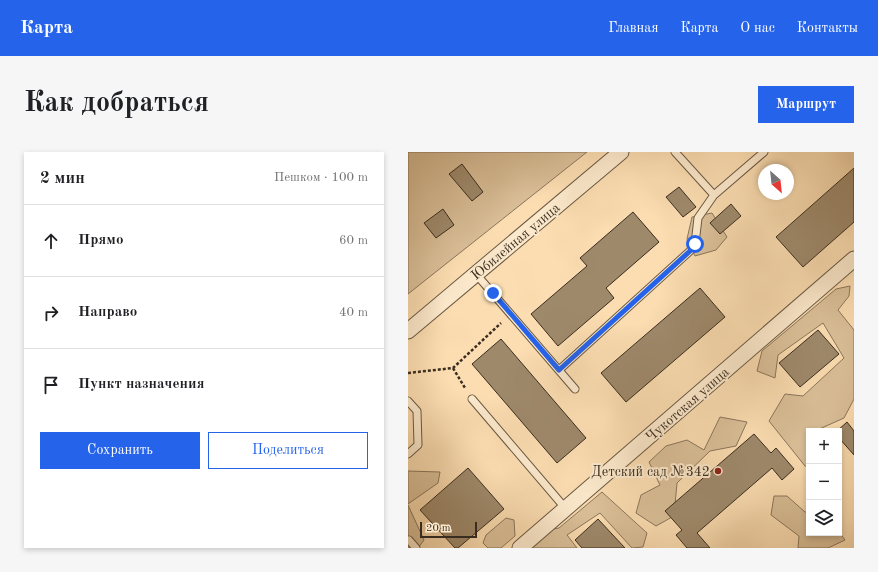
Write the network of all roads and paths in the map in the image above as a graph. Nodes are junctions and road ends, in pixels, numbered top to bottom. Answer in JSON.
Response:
{"nodes":[{"id":1,"x":621,"y":152,"type":"edge"},
{"id":2,"x":675,"y":152,"type":"edge"},
{"id":3,"x":764,"y":152,"type":"edge"},
{"id":4,"x":714,"y":195,"type":"junction"},
{"id":5,"x":854,"y":259,"type":"edge"},
{"id":6,"x":476,"y":274,"type":"junction"},
{"id":7,"x":511,"y":314,"type":"junction"},
{"id":8,"x":408,"y":331,"type":"edge"},
{"id":9,"x":453,"y":368,"type":"junction"},
{"id":10,"x":559,"y":370,"type":"junction"},
{"id":11,"x":408,"y":373,"type":"edge"},
{"id":12,"x":575,"y":389,"type":"dead end"},
{"id":13,"x":472,"y":398,"type":"joint"},
{"id":14,"x":408,"y":401,"type":"edge"},
{"id":15,"x":408,"y":454,"type":"edge"},
{"id":16,"x":566,"y":508,"type":"junction"},
{"id":17,"x":409,"y":540,"type":"edge"},
{"id":18,"x":416,"y":548,"type":"edge"},
{"id":19,"x":520,"y":548,"type":"edge"}],
"edges":[{"from":1,"to":6,"type":"street","name":"Юбилейная улица"},
{"from":2,"to":4,"type":"lane"},
{"from":3,"to":4,"type":"lane"},
{"from":4,"to":10,"type":"lane"},
{"from":5,"to":16,"type":"street","name":"Чукотская улица"},
{"from":6,"to":7,"type":"lane"},
{"from":6,"to":8,"type":"street","name":"Юбилейная улица"},
{"from":7,"to":9,"type":"path"},
{"from":7,"to":10,"type":"lane"},
{"from":9,"to":11,"type":"path"},
{"from":9,"to":13,"type":"path"},
{"from":10,"to":12,"type":"lane"},
{"from":13,"to":16,"type":"lane"},
{"from":14,"to":15,"type":"lane"},
{"from":16,"to":19,"type":"street","name":"Чукотская улица"},
{"from":17,"to":18,"type":"lane"}]}
